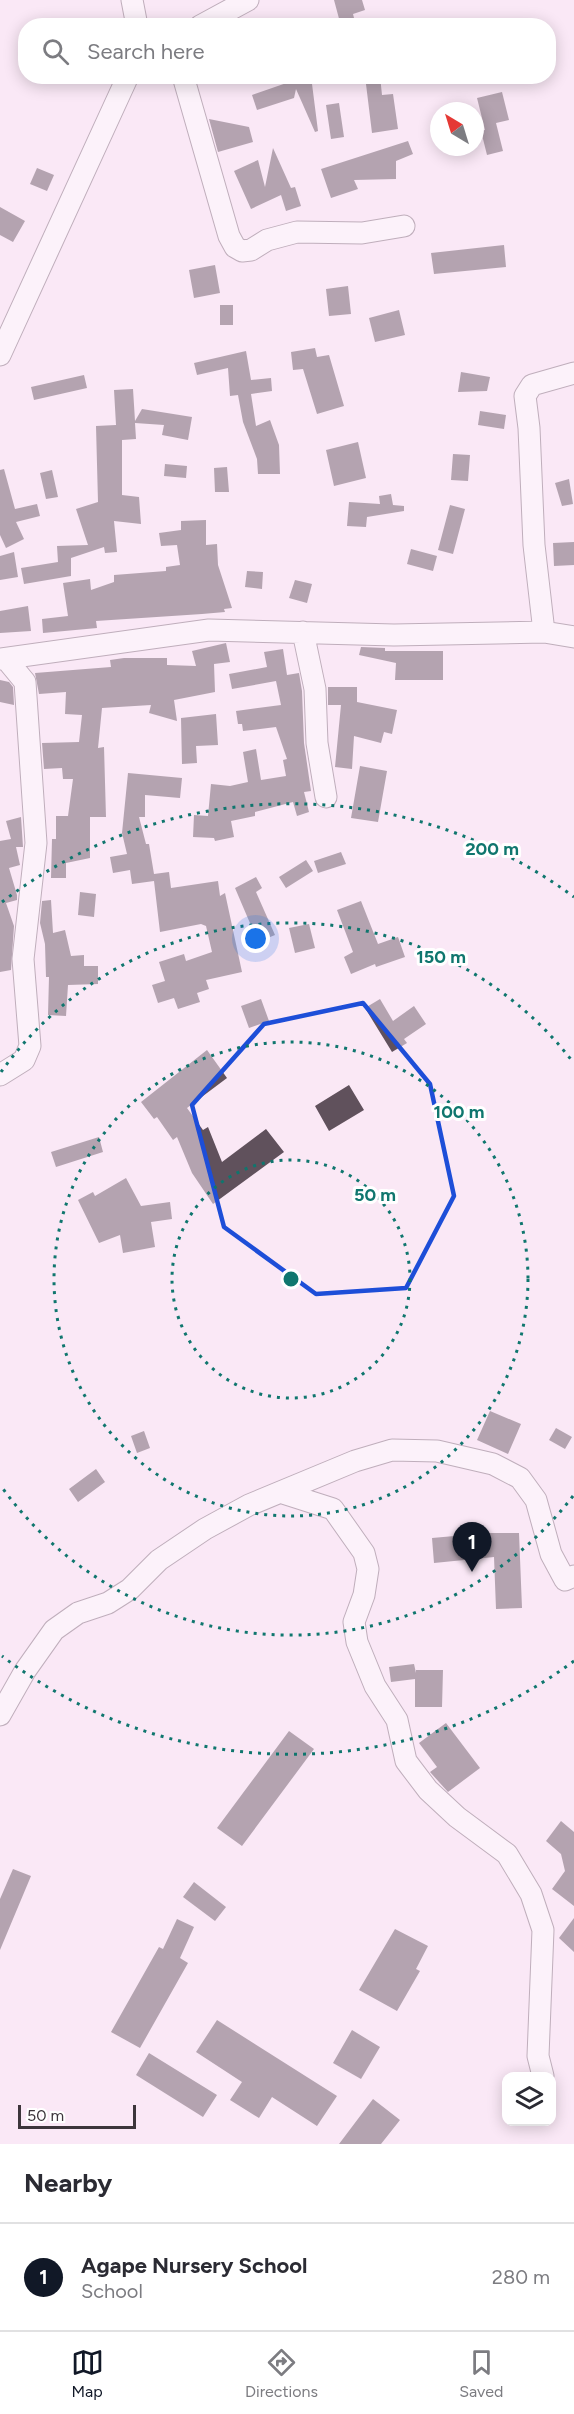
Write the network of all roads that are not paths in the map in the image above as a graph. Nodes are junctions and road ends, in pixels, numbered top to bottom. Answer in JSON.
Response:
{"nodes":[{"id":1,"x":132,"y":0,"type":"edge"},
{"id":2,"x":248,"y":0,"type":"edge"},
{"id":3,"x":135,"y":18,"type":"edge"},
{"id":4,"x":215,"y":18,"type":"edge"},
{"id":5,"x":124,"y":84,"type":"edge"},
{"id":6,"x":185,"y":84,"type":"edge"},
{"id":7,"x":404,"y":226,"type":"dead end"},
{"id":8,"x":0,"y":355,"type":"edge"},
{"id":9,"x":574,"y":373,"type":"edge"},
{"id":10,"x":303,"y":632,"type":"junction"},
{"id":11,"x":544,"y":632,"type":"junction"},
{"id":12,"x":574,"y":637,"type":"edge"},
{"id":13,"x":3,"y":659,"type":"edge"},
{"id":14,"x":326,"y":797,"type":"dead end"},
{"id":15,"x":0,"y":1075,"type":"edge"},
{"id":16,"x":283,"y":1493,"type":"junction"},
{"id":17,"x":574,"y":1576,"type":"edge"},
{"id":18,"x":0,"y":1715,"type":"edge"},
{"id":19,"x":542,"y":2072,"type":"edge"}],
"edges":[{"from":1,"to":3,"type":"street"},
{"from":2,"to":4,"type":"street"},
{"from":5,"to":8,"type":"street"},
{"from":6,"to":7,"type":"street"},
{"from":9,"to":11,"type":"street"},
{"from":10,"to":11,"type":"street"},
{"from":10,"to":13,"type":"street"},
{"from":10,"to":14,"type":"street"},
{"from":11,"to":12,"type":"street"},
{"from":13,"to":15,"type":"street"},
{"from":16,"to":17,"type":"street"},
{"from":16,"to":18,"type":"street"},
{"from":16,"to":19,"type":"street"}]}
